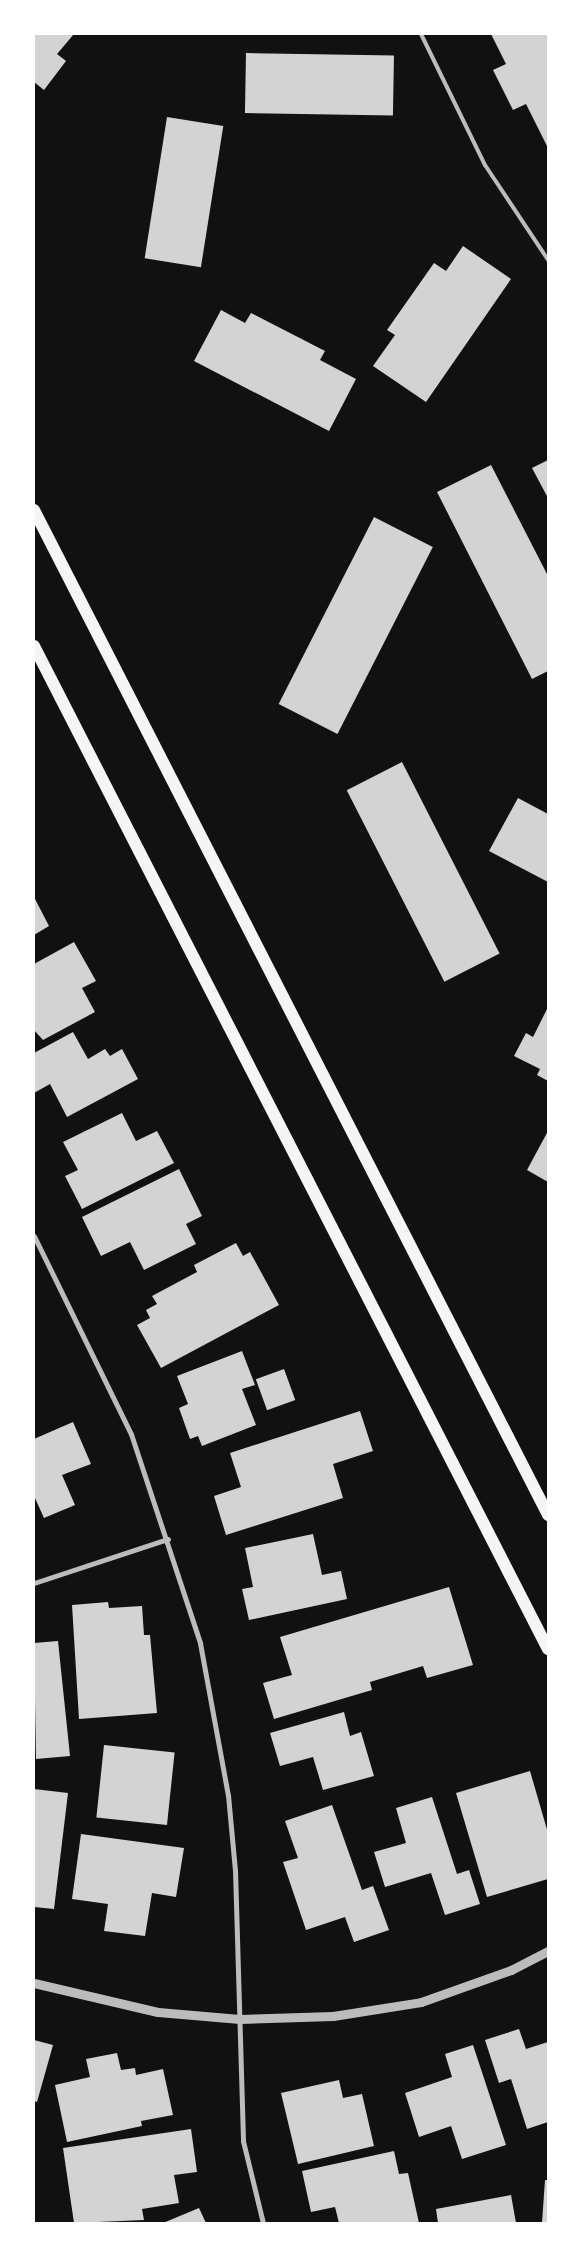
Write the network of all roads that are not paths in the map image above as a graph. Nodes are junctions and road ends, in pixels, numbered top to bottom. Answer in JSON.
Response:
{"nodes":[{"id":1,"x":421,"y":34,"type":"edge"},
{"id":2,"x":548,"y":260,"type":"edge"},
{"id":3,"x":34,"y":510,"type":"edge"},
{"id":4,"x":34,"y":646,"type":"edge"},
{"id":5,"x":34,"y":1236,"type":"edge"},
{"id":6,"x":548,"y":1515,"type":"edge"},
{"id":7,"x":168,"y":1540,"type":"junction"},
{"id":8,"x":34,"y":1583,"type":"edge"},
{"id":9,"x":548,"y":1649,"type":"edge"},
{"id":10,"x":548,"y":1950,"type":"edge"},
{"id":11,"x":34,"y":1983,"type":"edge"},
{"id":12,"x":240,"y":2020,"type":"junction"},
{"id":13,"x":263,"y":2223,"type":"edge"}],
"edges":[{"from":1,"to":2,"type":"lane"},
{"from":3,"to":6,"type":"main road"},
{"from":4,"to":9,"type":"main road"},
{"from":5,"to":7,"type":"street"},
{"from":7,"to":8,"type":"street"},
{"from":7,"to":12,"type":"street"},
{"from":10,"to":12,"type":"street"},
{"from":11,"to":12,"type":"street"},
{"from":12,"to":13,"type":"street"}]}
